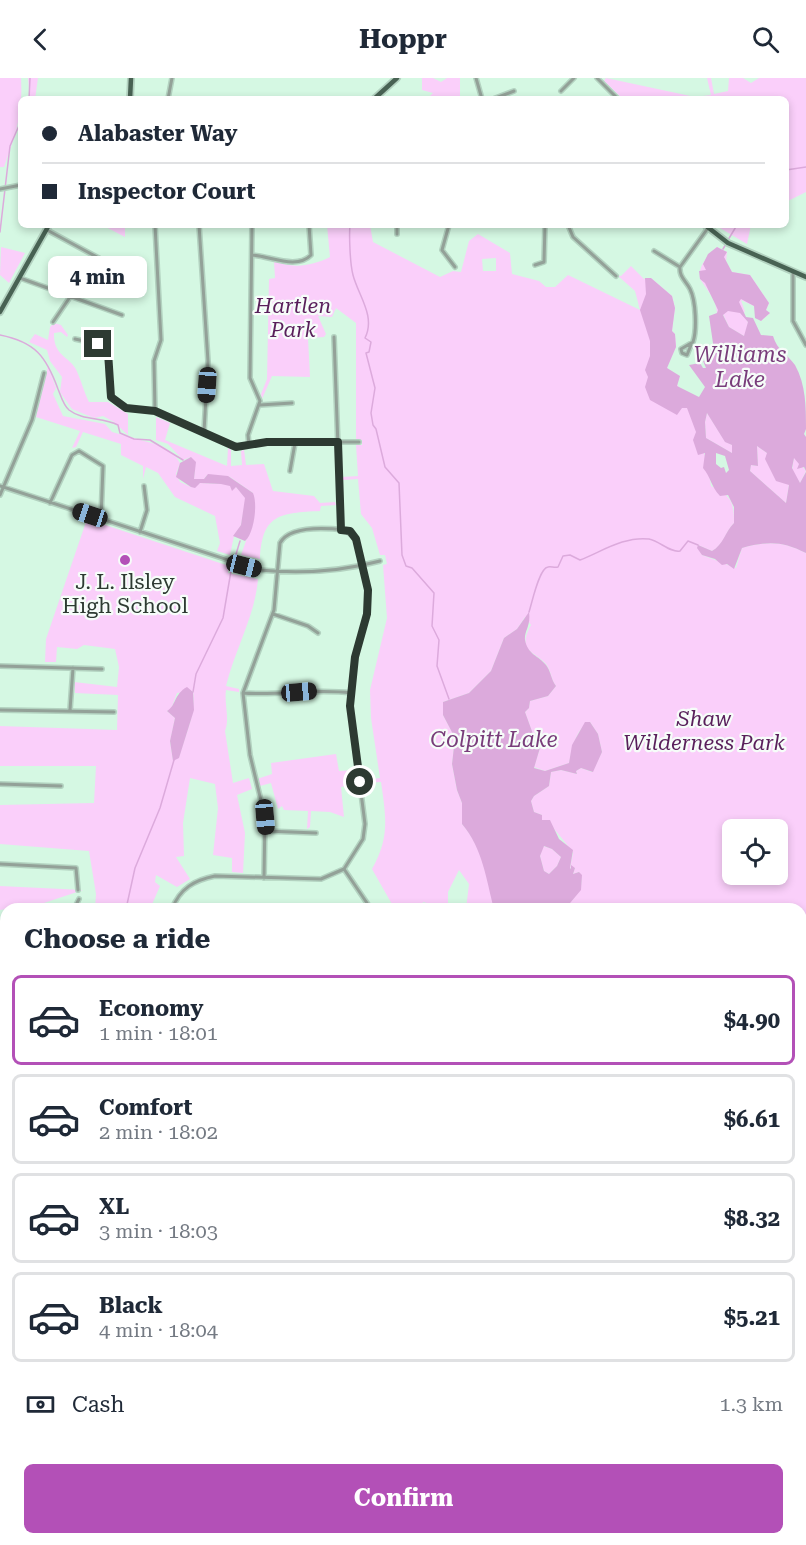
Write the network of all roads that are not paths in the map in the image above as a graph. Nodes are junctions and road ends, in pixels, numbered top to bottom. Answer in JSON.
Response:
{"nodes":[{"id":1,"x":131,"y":78,"type":"edge"},
{"id":2,"x":172,"y":78,"type":"edge"},
{"id":3,"x":397,"y":78,"type":"edge"},
{"id":4,"x":476,"y":78,"type":"edge"},
{"id":5,"x":574,"y":78,"type":"edge"},
{"id":6,"x":597,"y":78,"type":"edge"},
{"id":7,"x":390,"y":81,"type":"edge"},
{"id":8,"x":514,"y":91,"type":"dead end"},
{"id":9,"x":561,"y":91,"type":"dead end"},
{"id":10,"x":130,"y":96,"type":"edge"},
{"id":11,"x":169,"y":96,"type":"edge"},
{"id":12,"x":377,"y":96,"type":"edge"},
{"id":13,"x":481,"y":96,"type":"edge"},
{"id":14,"x":501,"y":96,"type":"edge"},
{"id":15,"x":615,"y":96,"type":"edge"},
{"id":16,"x":18,"y":186,"type":"edge"},
{"id":17,"x":1,"y":188,"type":"edge"},
{"id":18,"x":48,"y":228,"type":"edge"},
{"id":19,"x":154,"y":228,"type":"edge"},
{"id":20,"x":199,"y":228,"type":"edge"},
{"id":21,"x":252,"y":228,"type":"edge"},
{"id":22,"x":309,"y":228,"type":"edge"},
{"id":23,"x":397,"y":228,"type":"edge"},
{"id":24,"x":448,"y":228,"type":"edge"},
{"id":25,"x":545,"y":228,"type":"edge"},
{"id":26,"x":569,"y":228,"type":"edge"},
{"id":27,"x":705,"y":228,"type":"edge"},
{"id":28,"x":707,"y":228,"type":"edge"},
{"id":29,"x":397,"y":234,"type":"dead end"},
{"id":30,"x":654,"y":251,"type":"dead end"},
{"id":31,"x":252,"y":255,"type":"junction"},
{"id":32,"x":535,"y":265,"type":"dead end"},
{"id":33,"x":455,"y":267,"type":"dead end"},
{"id":34,"x":680,"y":267,"type":"junction"},
{"id":35,"x":119,"y":269,"type":"dead end"},
{"id":36,"x":794,"y":272,"type":"junction"},
{"id":37,"x":616,"y":276,"type":"dead end"},
{"id":38,"x":19,"y":277,"type":"junction"},
{"id":39,"x":806,"y":277,"type":"edge"},
{"id":40,"x":70,"y":297,"type":"junction"},
{"id":41,"x":0,"y":312,"type":"edge"},
{"id":42,"x":122,"y":315,"type":"dead end"},
{"id":43,"x":53,"y":322,"type":"dead end"},
{"id":44,"x":334,"y":337,"type":"dead end"},
{"id":45,"x":75,"y":339,"type":"dead end"},
{"id":46,"x":691,"y":345,"type":"dead end"},
{"id":47,"x":806,"y":345,"type":"edge"},
{"id":48,"x":44,"y":373,"type":"dead end"},
{"id":49,"x":292,"y":403,"type":"dead end"},
{"id":50,"x":260,"y":405,"type":"junction"},
{"id":51,"x":155,"y":411,"type":"junction"},
{"id":52,"x":204,"y":432,"type":"junction"},
{"id":53,"x":338,"y":442,"type":"junction"},
{"id":54,"x":359,"y":442,"type":"dead end"},
{"id":55,"x":295,"y":443,"type":"junction"},
{"id":56,"x":249,"y":445,"type":"junction"},
{"id":57,"x":290,"y":471,"type":"dead end"},
{"id":58,"x":1,"y":486,"type":"edge"},
{"id":59,"x":144,"y":486,"type":"dead end"},
{"id":60,"x":0,"y":495,"type":"edge"},
{"id":61,"x":50,"y":503,"type":"junction"},
{"id":62,"x":101,"y":519,"type":"junction"},
{"id":63,"x":341,"y":530,"type":"junction"},
{"id":64,"x":140,"y":532,"type":"junction"},
{"id":65,"x":380,"y":561,"type":"dead end"},
{"id":66,"x":363,"y":566,"type":"junction"},
{"id":67,"x":279,"y":571,"type":"junction"},
{"id":68,"x":273,"y":614,"type":"junction"},
{"id":69,"x":318,"y":633,"type":"dead end"},
{"id":70,"x":0,"y":666,"type":"edge"},
{"id":71,"x":73,"y":668,"type":"junction"},
{"id":72,"x":102,"y":669,"type":"dead end"},
{"id":73,"x":243,"y":693,"type":"junction"},
{"id":74,"x":351,"y":693,"type":"junction"},
{"id":75,"x":0,"y":710,"type":"edge"},
{"id":76,"x":70,"y":710,"type":"junction"},
{"id":77,"x":114,"y":712,"type":"dead end"},
{"id":78,"x":0,"y":784,"type":"edge"},
{"id":79,"x":61,"y":786,"type":"dead end"},
{"id":80,"x":266,"y":831,"type":"junction"},
{"id":81,"x":316,"y":833,"type":"dead end"},
{"id":82,"x":0,"y":864,"type":"edge"},
{"id":83,"x":344,"y":869,"type":"junction"},
{"id":84,"x":264,"y":878,"type":"junction"},
{"id":85,"x":78,"y":890,"type":"dead end"},
{"id":86,"x":79,"y":899,"type":"dead end"},
{"id":87,"x":77,"y":903,"type":"edge"},
{"id":88,"x":176,"y":903,"type":"edge"},
{"id":89,"x":367,"y":903,"type":"edge"}],
"edges":[{"from":1,"to":10,"type":"main road"},
{"from":2,"to":11,"type":"street"},
{"from":3,"to":7,"type":"main road"},
{"from":4,"to":13,"type":"street"},
{"from":5,"to":9,"type":"street"},
{"from":6,"to":15,"type":"street"},
{"from":7,"to":12,"type":"main road"},
{"from":8,"to":14,"type":"street"},
{"from":16,"to":17,"type":"street"},
{"from":18,"to":35,"type":"street"},
{"from":18,"to":38,"type":"main road"},
{"from":19,"to":51,"type":"street"},
{"from":20,"to":52,"type":"street"},
{"from":21,"to":31,"type":"street"},
{"from":22,"to":31,"type":"street"},
{"from":23,"to":29,"type":"street"},
{"from":24,"to":33,"type":"street"},
{"from":25,"to":32,"type":"street"},
{"from":26,"to":37,"type":"street"},
{"from":27,"to":34,"type":"street"},
{"from":28,"to":36,"type":"main road"},
{"from":30,"to":34,"type":"street"},
{"from":31,"to":50,"type":"street"},
{"from":34,"to":46,"type":"street"},
{"from":36,"to":39,"type":"main road"},
{"from":36,"to":47,"type":"street"},
{"from":38,"to":40,"type":"street"},
{"from":38,"to":41,"type":"main road"},
{"from":40,"to":42,"type":"street"},
{"from":40,"to":43,"type":"street"},
{"from":44,"to":53,"type":"street"},
{"from":45,"to":51,"type":"street"},
{"from":48,"to":58,"type":"street"},
{"from":49,"to":50,"type":"street"},
{"from":50,"to":56,"type":"street"},
{"from":51,"to":52,"type":"street"},
{"from":52,"to":56,"type":"street"},
{"from":53,"to":54,"type":"street"},
{"from":53,"to":55,"type":"street"},
{"from":53,"to":63,"type":"street"},
{"from":55,"to":56,"type":"street"},
{"from":55,"to":57,"type":"street"},
{"from":58,"to":60,"type":"street"},
{"from":58,"to":61,"type":"street"},
{"from":59,"to":64,"type":"street"},
{"from":61,"to":62,"type":"street"},
{"from":61,"to":62,"type":"street"},
{"from":62,"to":64,"type":"street"},
{"from":63,"to":66,"type":"street"},
{"from":63,"to":67,"type":"street"},
{"from":64,"to":67,"type":"street"},
{"from":65,"to":66,"type":"street"},
{"from":66,"to":67,"type":"street"},
{"from":66,"to":74,"type":"street"},
{"from":67,"to":68,"type":"street"},
{"from":68,"to":69,"type":"street"},
{"from":68,"to":73,"type":"street"},
{"from":70,"to":71,"type":"street"},
{"from":71,"to":72,"type":"street"},
{"from":71,"to":76,"type":"street"},
{"from":73,"to":74,"type":"street"},
{"from":73,"to":80,"type":"street"},
{"from":74,"to":83,"type":"street"},
{"from":75,"to":76,"type":"street"},
{"from":76,"to":77,"type":"street"},
{"from":78,"to":79,"type":"street"},
{"from":80,"to":81,"type":"street"},
{"from":80,"to":84,"type":"street"},
{"from":82,"to":85,"type":"street"},
{"from":83,"to":84,"type":"street"},
{"from":83,"to":89,"type":"street"},
{"from":84,"to":88,"type":"street"},
{"from":86,"to":87,"type":"street"}]}
